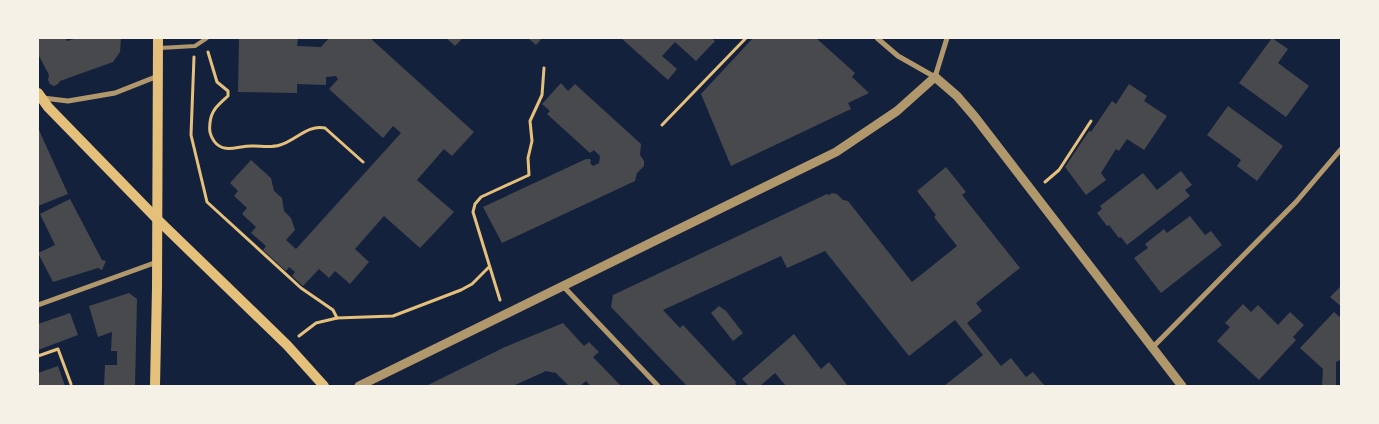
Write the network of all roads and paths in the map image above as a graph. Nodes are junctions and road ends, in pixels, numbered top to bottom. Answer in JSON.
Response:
{"nodes":[{"id":1,"x":206,"y":38,"type":"edge"},
{"id":2,"x":746,"y":38,"type":"edge"},
{"id":3,"x":877,"y":38,"type":"edge"},
{"id":4,"x":947,"y":38,"type":"edge"},
{"id":5,"x":158,"y":43,"type":"edge"},
{"id":6,"x":195,"y":46,"type":"junction"},
{"id":7,"x":544,"y":68,"type":"dead end"},
{"id":8,"x":158,"y":76,"type":"junction"},
{"id":9,"x":935,"y":77,"type":"junction"},
{"id":10,"x":38,"y":97,"type":"edge"},
{"id":11,"x":1091,"y":121,"type":"dead end"},
{"id":12,"x":662,"y":125,"type":"dead end"},
{"id":13,"x":1342,"y":148,"type":"edge"},
{"id":14,"x":363,"y":162,"type":"dead end"},
{"id":15,"x":1033,"y":192,"type":"junction"},
{"id":16,"x":158,"y":220,"type":"junction"},
{"id":17,"x":158,"y":262,"type":"junction"},
{"id":18,"x":490,"y":267,"type":"junction"},
{"id":19,"x":563,"y":286,"type":"junction"},
{"id":20,"x":38,"y":305,"type":"edge"},
{"id":21,"x":505,"y":315,"type":"junction"},
{"id":22,"x":337,"y":318,"type":"junction"},
{"id":23,"x":287,"y":345,"type":"junction"},
{"id":24,"x":1152,"y":348,"type":"junction"},
{"id":25,"x":38,"y":356,"type":"edge"},
{"id":26,"x":157,"y":383,"type":"edge"},
{"id":27,"x":71,"y":384,"type":"dead end"},
{"id":28,"x":324,"y":386,"type":"edge"},
{"id":29,"x":359,"y":386,"type":"edge"},
{"id":30,"x":658,"y":386,"type":"edge"},
{"id":31,"x":1182,"y":386,"type":"edge"}],
"edges":[{"from":1,"to":6,"type":"lane"},
{"from":1,"to":14,"type":"path"},
{"from":2,"to":12,"type":"path"},
{"from":3,"to":9,"type":"street"},
{"from":4,"to":9,"type":"street"},
{"from":5,"to":6,"type":"lane"},
{"from":5,"to":8,"type":"main road"},
{"from":6,"to":22,"type":"path"},
{"from":7,"to":18,"type":"path"},
{"from":8,"to":10,"type":"street"},
{"from":8,"to":16,"type":"main road"},
{"from":9,"to":15,"type":"street"},
{"from":9,"to":19,"type":"street"},
{"from":10,"to":16,"type":"main road"},
{"from":11,"to":15,"type":"path"},
{"from":13,"to":24,"type":"street"},
{"from":15,"to":24,"type":"street"},
{"from":16,"to":17,"type":"main road"},
{"from":16,"to":23,"type":"main road"},
{"from":17,"to":20,"type":"street"},
{"from":17,"to":26,"type":"main road"},
{"from":18,"to":21,"type":"path"},
{"from":18,"to":22,"type":"path"},
{"from":19,"to":21,"type":"street"},
{"from":19,"to":30,"type":"street"},
{"from":21,"to":29,"type":"street"},
{"from":22,"to":23,"type":"path"},
{"from":23,"to":28,"type":"main road"},
{"from":24,"to":31,"type":"street"},
{"from":25,"to":27,"type":"path"}]}
